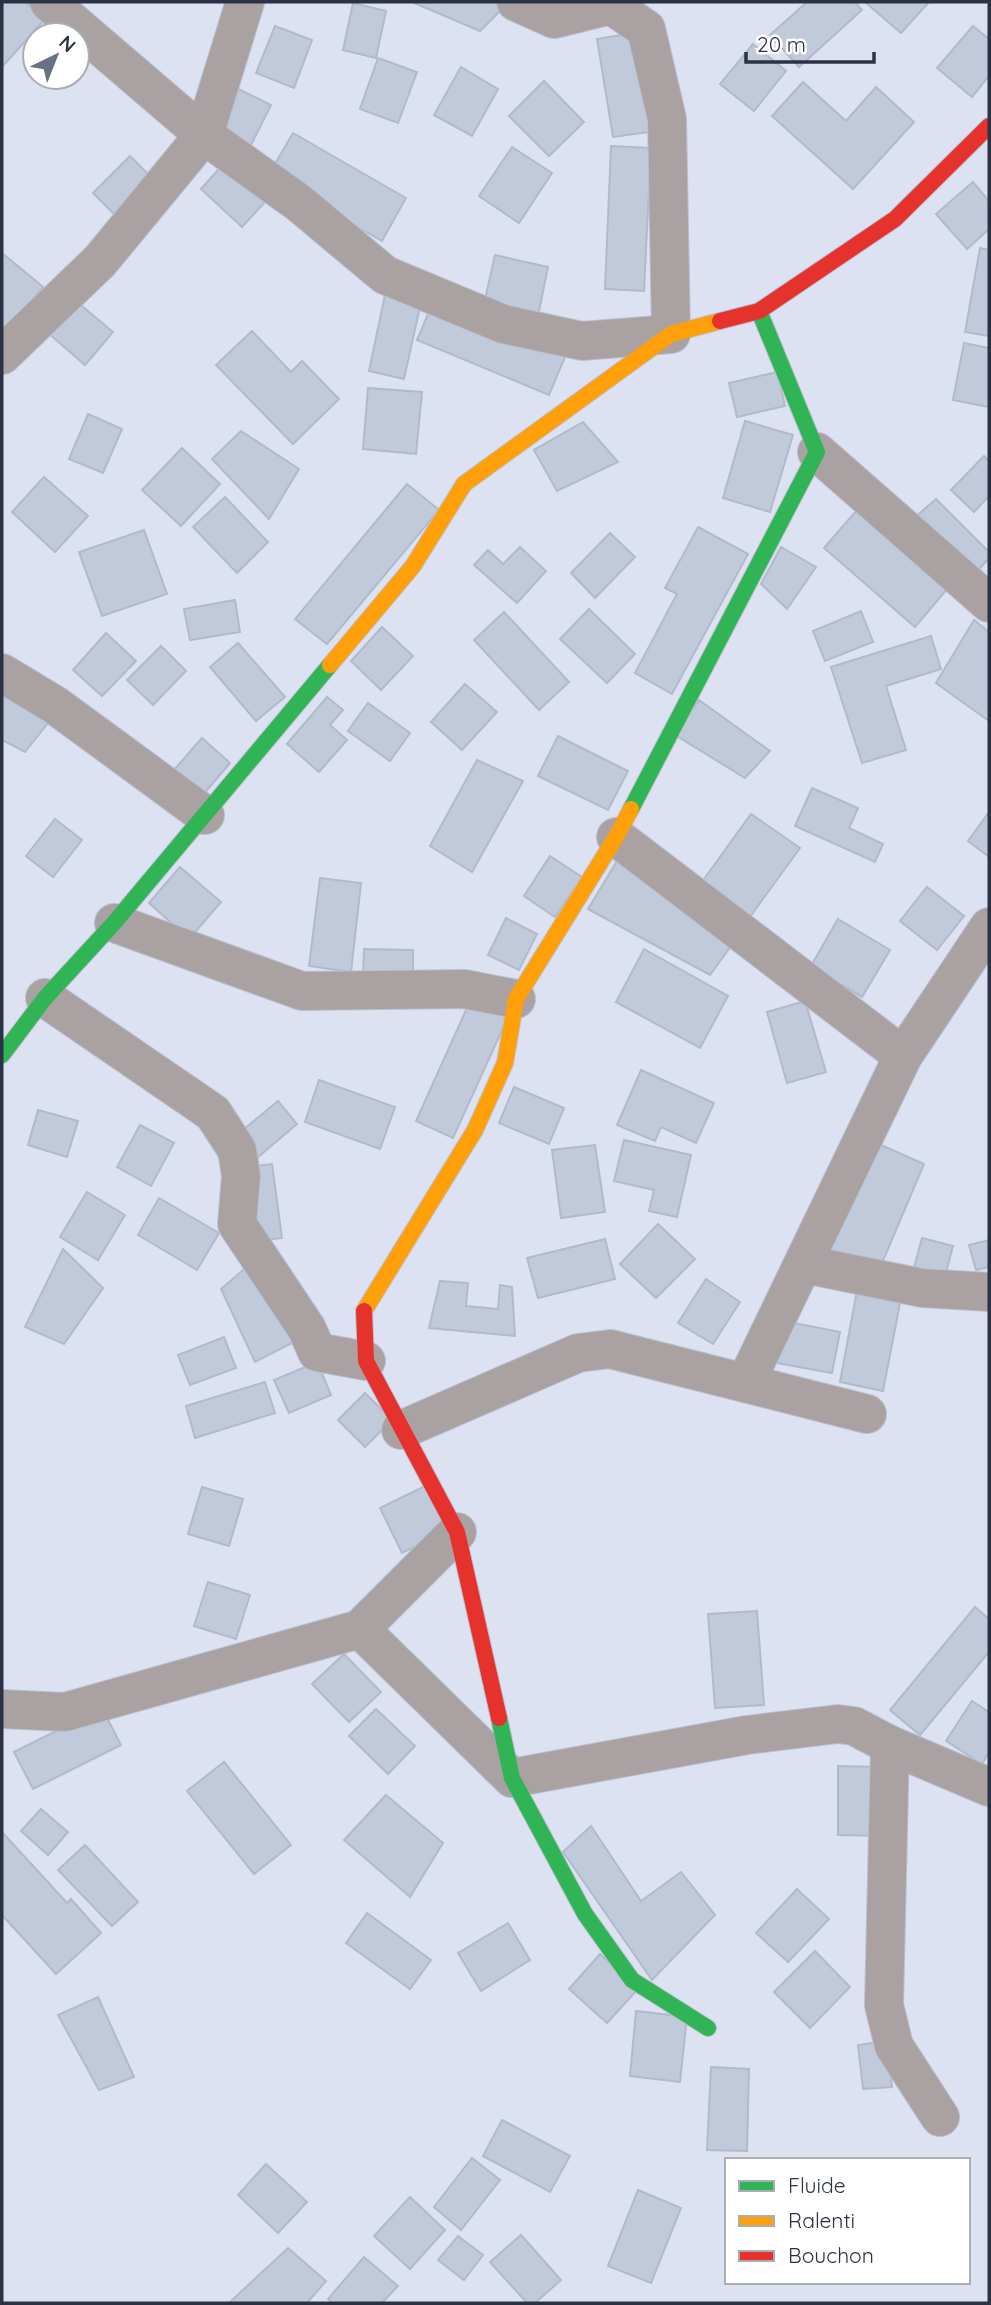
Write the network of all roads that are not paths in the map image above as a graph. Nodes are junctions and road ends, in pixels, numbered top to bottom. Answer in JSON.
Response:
{"nodes":[{"id":1,"x":49,"y":2,"type":"edge"},
{"id":2,"x":245,"y":2,"type":"edge"},
{"id":3,"x":516,"y":2,"type":"edge"},
{"id":4,"x":612,"y":3,"type":"edge"},
{"id":5,"x":989,"y":126,"type":"edge"},
{"id":6,"x":204,"y":135,"type":"junction"},
{"id":7,"x":760,"y":311,"type":"junction"},
{"id":8,"x":671,"y":334,"type":"junction"},
{"id":9,"x":2,"y":355,"type":"edge"},
{"id":10,"x":817,"y":452,"type":"junction"},
{"id":11,"x":989,"y":603,"type":"edge"},
{"id":12,"x":2,"y":673,"type":"edge"},
{"id":13,"x":205,"y":815,"type":"junction"},
{"id":14,"x":616,"y":837,"type":"junction"},
{"id":15,"x":114,"y":923,"type":"junction"},
{"id":16,"x":989,"y":927,"type":"edge"},
{"id":17,"x":45,"y":998,"type":"junction"},
{"id":18,"x":516,"y":999,"type":"junction"},
{"id":19,"x":2,"y":1055,"type":"edge"},
{"id":20,"x":903,"y":1056,"type":"junction"},
{"id":21,"x":804,"y":1264,"type":"junction"},
{"id":22,"x":989,"y":1292,"type":"edge"},
{"id":23,"x":366,"y":1361,"type":"junction"},
{"id":24,"x":746,"y":1382,"type":"junction"},
{"id":25,"x":867,"y":1414,"type":"dead end"},
{"id":26,"x":401,"y":1430,"type":"junction"},
{"id":27,"x":457,"y":1532,"type":"junction"},
{"id":28,"x":360,"y":1629,"type":"junction"},
{"id":29,"x":2,"y":1709,"type":"edge"},
{"id":30,"x":890,"y":1745,"type":"junction"},
{"id":31,"x":512,"y":1778,"type":"junction"},
{"id":32,"x":989,"y":1787,"type":"edge"},
{"id":33,"x":708,"y":2028,"type":"dead end"},
{"id":34,"x":940,"y":2117,"type":"dead end"}],
"edges":[{"from":1,"to":6,"type":"street"},
{"from":2,"to":6,"type":"street"},
{"from":3,"to":4,"type":"street"},
{"from":4,"to":8,"type":"street"},
{"from":5,"to":7,"type":"street"},
{"from":6,"to":8,"type":"street"},
{"from":6,"to":9,"type":"street"},
{"from":7,"to":8,"type":"street"},
{"from":7,"to":10,"type":"street"},
{"from":8,"to":13,"type":"street"},
{"from":10,"to":11,"type":"street"},
{"from":10,"to":14,"type":"street"},
{"from":12,"to":13,"type":"street"},
{"from":13,"to":15,"type":"street"},
{"from":14,"to":18,"type":"street"},
{"from":14,"to":20,"type":"street"},
{"from":15,"to":17,"type":"street"},
{"from":15,"to":18,"type":"street"},
{"from":16,"to":20,"type":"street"},
{"from":17,"to":19,"type":"street"},
{"from":17,"to":23,"type":"street"},
{"from":18,"to":23,"type":"street"},
{"from":20,"to":21,"type":"street"},
{"from":21,"to":22,"type":"street"},
{"from":21,"to":24,"type":"street"},
{"from":23,"to":26,"type":"street"},
{"from":24,"to":25,"type":"street"},
{"from":24,"to":26,"type":"street"},
{"from":26,"to":27,"type":"street"},
{"from":27,"to":28,"type":"street"},
{"from":27,"to":31,"type":"street"},
{"from":28,"to":29,"type":"street"},
{"from":28,"to":31,"type":"street"},
{"from":30,"to":31,"type":"street"},
{"from":30,"to":32,"type":"street"},
{"from":30,"to":34,"type":"street"},
{"from":31,"to":33,"type":"street"}]}
